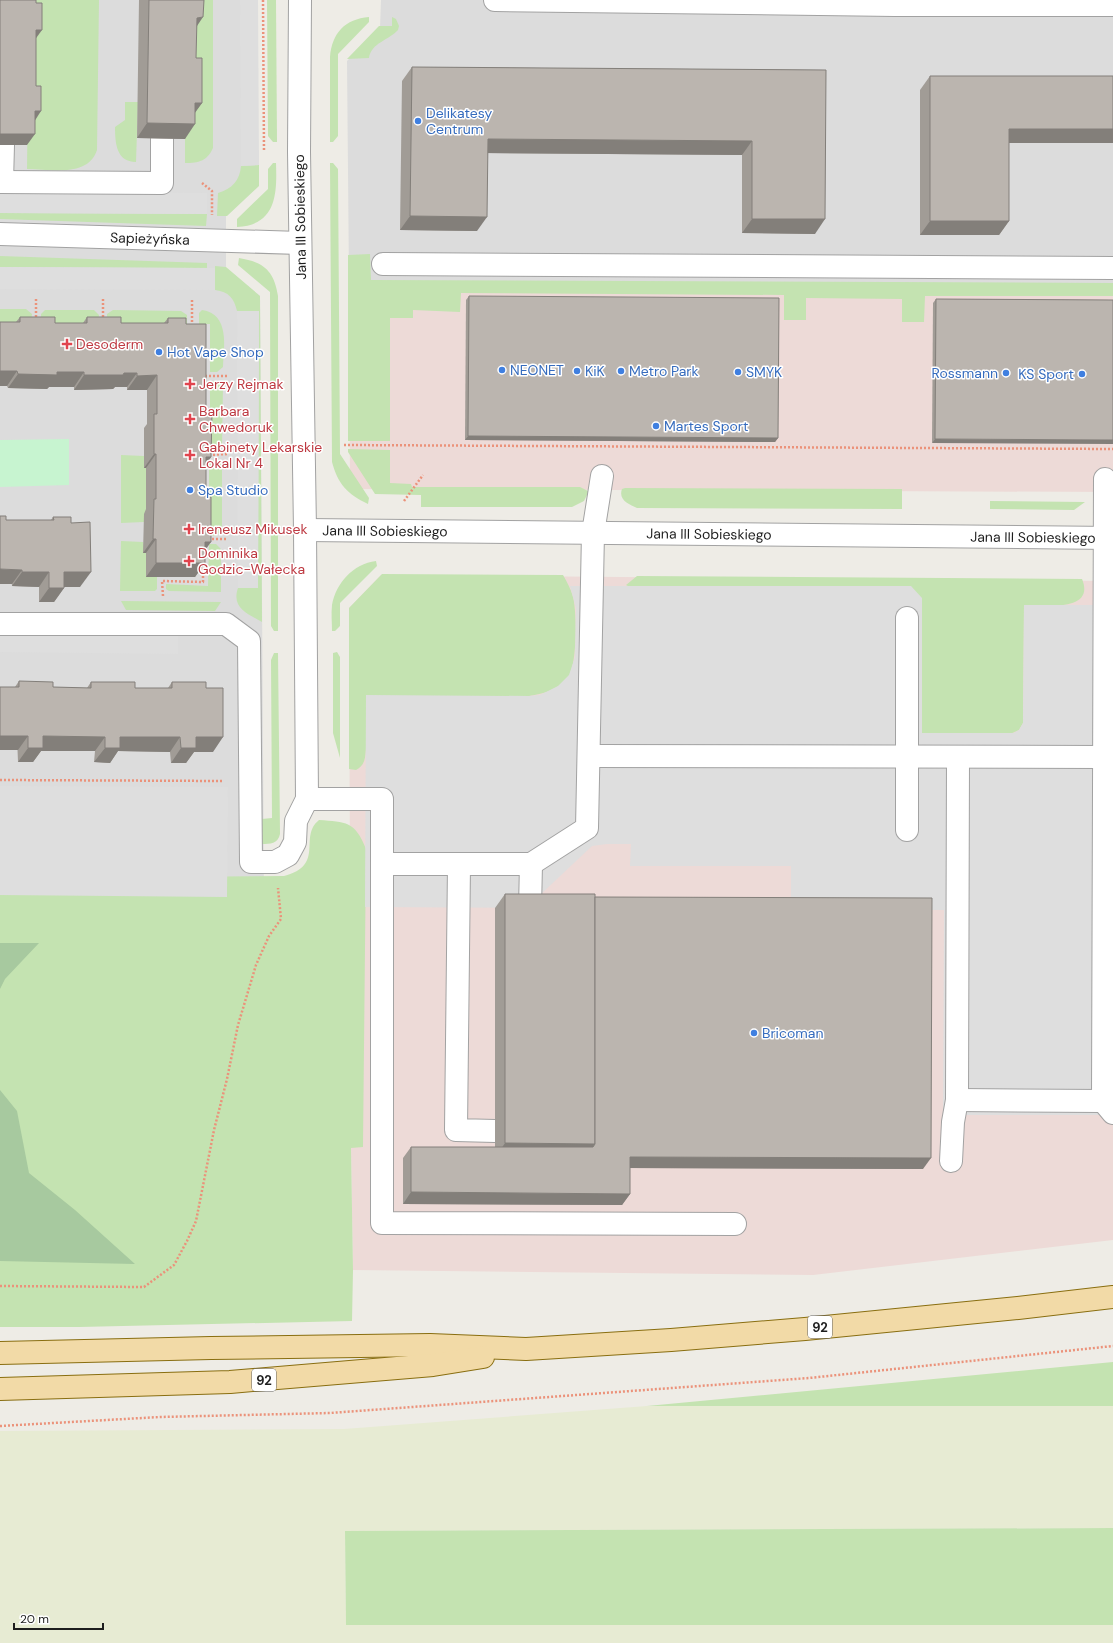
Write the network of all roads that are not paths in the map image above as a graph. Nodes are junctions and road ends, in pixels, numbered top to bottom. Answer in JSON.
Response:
{"nodes":[{"id":1,"x":300,"y":0,"type":"edge"},
{"id":2,"x":494,"y":0,"type":"edge"},
{"id":3,"x":1113,"y":5,"type":"edge"},
{"id":4,"x":162,"y":138,"type":"edge"},
{"id":5,"x":3,"y":145,"type":"edge"},
{"id":6,"x":1,"y":182,"type":"edge"},
{"id":7,"x":0,"y":234,"type":"edge"},
{"id":8,"x":300,"y":243,"type":"junction"},
{"id":9,"x":383,"y":264,"type":"dead end"},
{"id":10,"x":1113,"y":268,"type":"edge"},
{"id":11,"x":602,"y":476,"type":"dead end"},
{"id":12,"x":1105,"y":479,"type":"dead end"},
{"id":13,"x":305,"y":530,"type":"junction"},
{"id":14,"x":593,"y":533,"type":"junction"},
{"id":15,"x":1109,"y":538,"type":"edge"},
{"id":16,"x":907,"y":618,"type":"dead end"},
{"id":17,"x":0,"y":624,"type":"edge"},
{"id":18,"x":1108,"y":650,"type":"edge"},
{"id":19,"x":589,"y":756,"type":"junction"},
{"id":20,"x":1104,"y":756,"type":"junction"},
{"id":21,"x":907,"y":757,"type":"junction"},
{"id":22,"x":958,"y":757,"type":"junction"},
{"id":23,"x":307,"y":799,"type":"junction"},
{"id":24,"x":907,"y":830,"type":"dead end"},
{"id":25,"x":382,"y":864,"type":"junction"},
{"id":26,"x":531,"y":864,"type":"junction"},
{"id":27,"x":459,"y":865,"type":"junction"},
{"id":28,"x":530,"y":908,"type":"edge"},
{"id":29,"x":957,"y":1100,"type":"junction"},
{"id":30,"x":1108,"y":1107,"type":"edge"},
{"id":31,"x":495,"y":1131,"type":"dead end"},
{"id":32,"x":951,"y":1161,"type":"dead end"},
{"id":33,"x":735,"y":1224,"type":"dead end"},
{"id":34,"x":1113,"y":1297,"type":"edge"},
{"id":35,"x":526,"y":1349,"type":"junction"},
{"id":36,"x":0,"y":1353,"type":"edge"},
{"id":37,"x":0,"y":1389,"type":"edge"}],
"edges":[{"from":1,"to":8,"type":"street","name":"Jana III Sobieskiego"},
{"from":2,"to":3,"type":"street"},
{"from":4,"to":6,"type":"street"},
{"from":5,"to":6,"type":"street"},
{"from":7,"to":8,"type":"street","name":"Sapieżyńska"},
{"from":8,"to":13,"type":"street","name":"Jana III Sobieskiego"},
{"from":9,"to":10,"type":"street"},
{"from":11,"to":14,"type":"street"},
{"from":12,"to":15,"type":"street"},
{"from":13,"to":14,"type":"street","name":"Jana III Sobieskiego"},
{"from":13,"to":23,"type":"street","name":"Jana III Sobieskiego"},
{"from":14,"to":15,"type":"street","name":"Jana III Sobieskiego"},
{"from":14,"to":19,"type":"street"},
{"from":15,"to":18,"type":"street"},
{"from":16,"to":21,"type":"street"},
{"from":17,"to":23,"type":"street"},
{"from":18,"to":20,"type":"street"},
{"from":19,"to":21,"type":"street"},
{"from":19,"to":26,"type":"street"},
{"from":20,"to":22,"type":"street"},
{"from":20,"to":30,"type":"street"},
{"from":21,"to":22,"type":"street"},
{"from":21,"to":24,"type":"street"},
{"from":22,"to":29,"type":"street"},
{"from":23,"to":25,"type":"street"},
{"from":25,"to":27,"type":"street"},
{"from":25,"to":33,"type":"street"},
{"from":26,"to":27,"type":"street"},
{"from":26,"to":28,"type":"street"},
{"from":27,"to":31,"type":"street"},
{"from":29,"to":30,"type":"street"},
{"from":29,"to":32,"type":"street"},
{"from":34,"to":35,"type":"main road","number":"92"},
{"from":35,"to":36,"type":"main road","number":"92"},
{"from":35,"to":37,"type":"main road","number":"92"}]}
